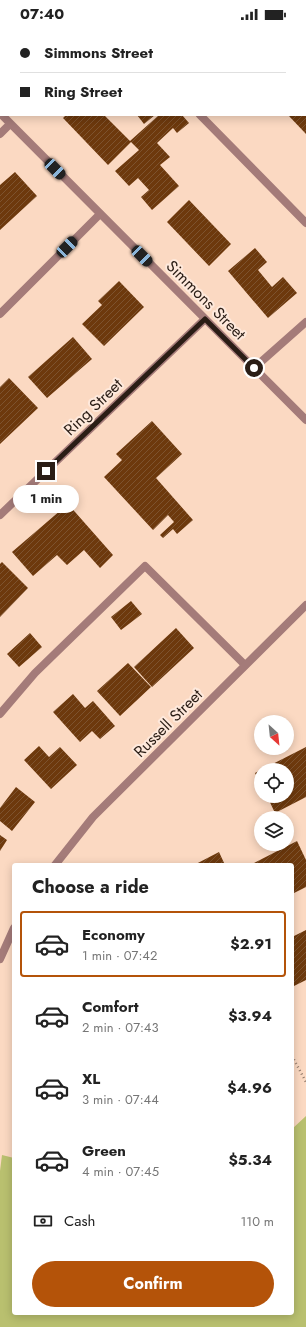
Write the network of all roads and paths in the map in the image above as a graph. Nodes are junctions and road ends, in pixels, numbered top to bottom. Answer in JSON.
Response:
{"nodes":[{"id":1,"x":3,"y":116,"type":"edge"},
{"id":2,"x":201,"y":116,"type":"edge"},
{"id":3,"x":10,"y":124,"type":"junction"},
{"id":4,"x":0,"y":134,"type":"edge"},
{"id":5,"x":100,"y":214,"type":"junction"},
{"id":6,"x":306,"y":223,"type":"edge"},
{"id":7,"x":0,"y":314,"type":"edge"},
{"id":8,"x":205,"y":319,"type":"junction"},
{"id":9,"x":306,"y":322,"type":"edge"},
{"id":10,"x":254,"y":368,"type":"junction"},
{"id":11,"x":306,"y":420,"type":"edge"},
{"id":12,"x":0,"y":514,"type":"edge"},
{"id":13,"x":306,"y":605,"type":"edge"},
{"id":14,"x":245,"y":665,"type":"junction"},
{"id":15,"x":0,"y":714,"type":"edge"},
{"id":16,"x":57,"y":863,"type":"edge"},
{"id":17,"x":12,"y":932,"type":"edge"},
{"id":18,"x":0,"y":959,"type":"edge"},
{"id":19,"x":294,"y":1060,"type":"edge"},
{"id":20,"x":306,"y":1082,"type":"edge"}],
"edges":[{"from":1,"to":3,"type":"street","name":"Simmons Street"},
{"from":2,"to":6,"type":"street"},
{"from":3,"to":4,"type":"street"},
{"from":3,"to":5,"type":"street","name":"Simmons Street"},
{"from":5,"to":7,"type":"street"},
{"from":5,"to":8,"type":"street","name":"Simmons Street"},
{"from":8,"to":10,"type":"street","name":"Simmons Street"},
{"from":8,"to":12,"type":"street","name":"Ring Street"},
{"from":9,"to":10,"type":"street"},
{"from":10,"to":11,"type":"street","name":"Simmons Street"},
{"from":13,"to":14,"type":"street","name":"Russell Street"},
{"from":14,"to":15,"type":"street"},
{"from":14,"to":16,"type":"street","name":"Russell Street"},
{"from":17,"to":18,"type":"street"},
{"from":19,"to":20,"type":"path"}]}
